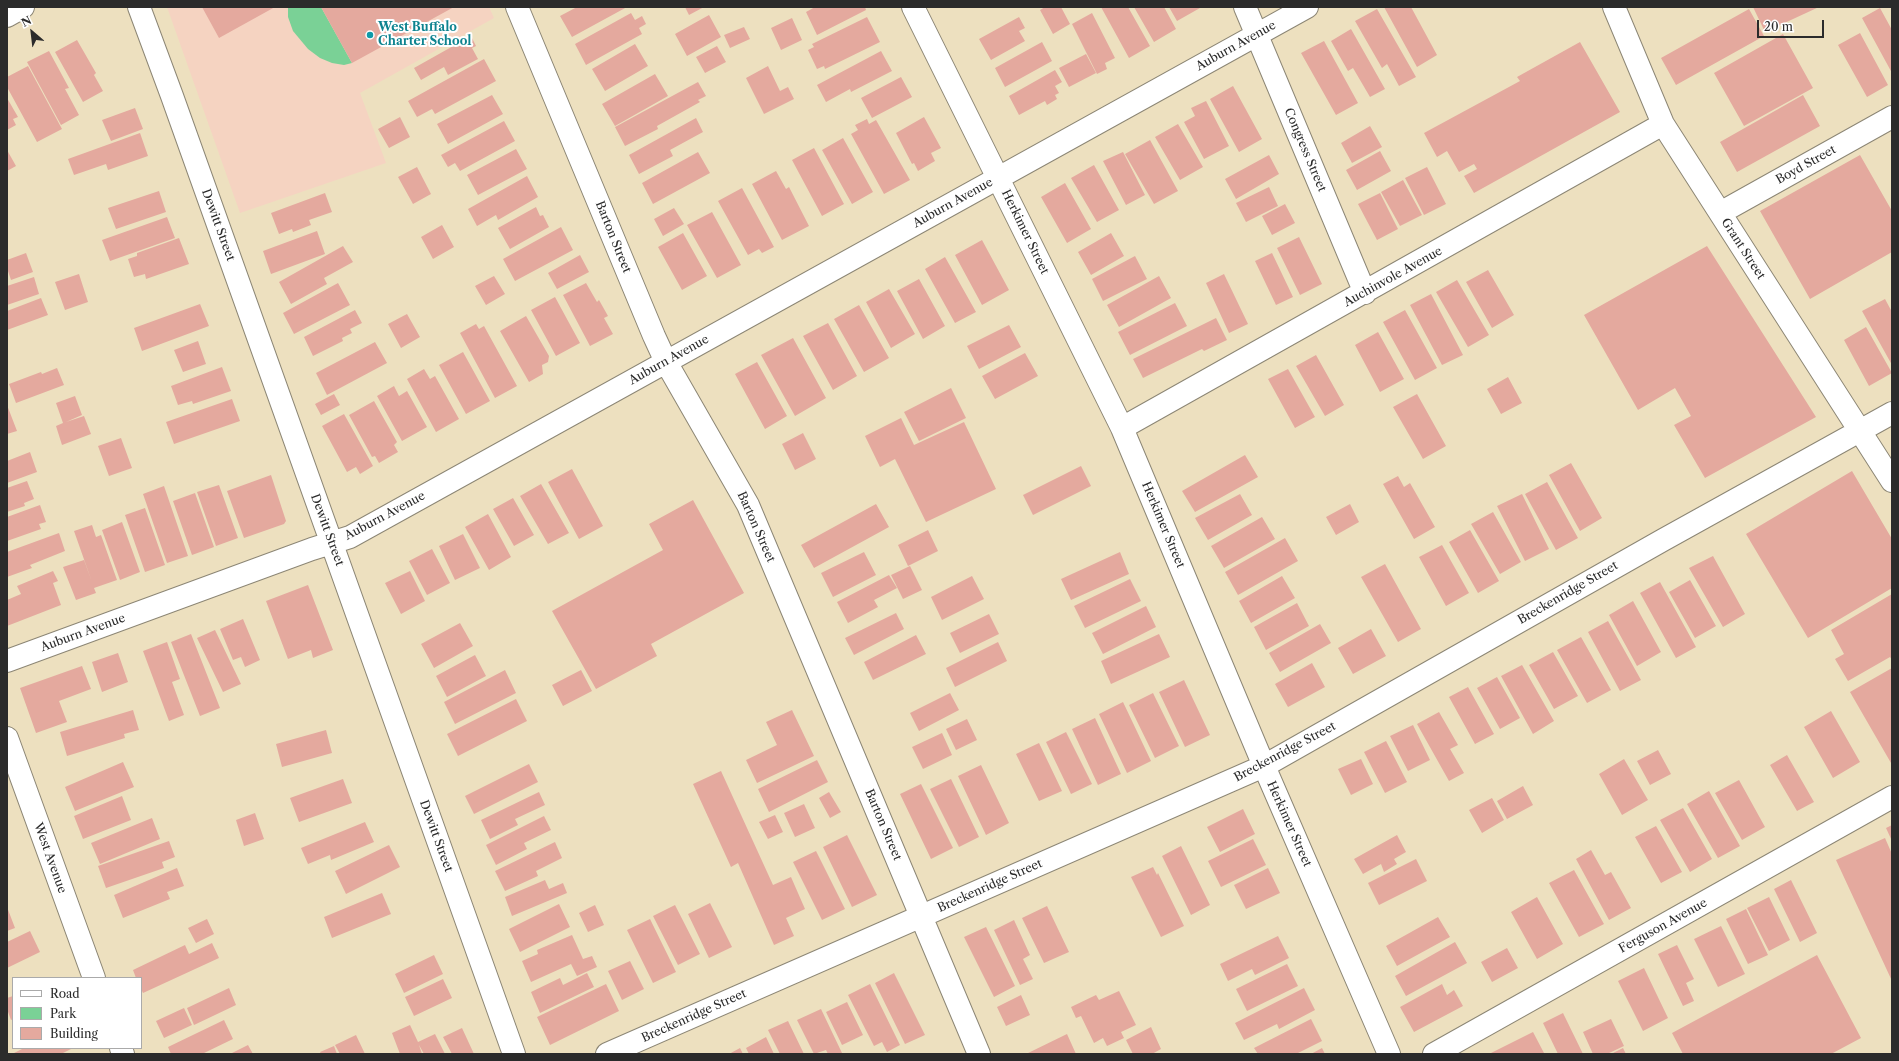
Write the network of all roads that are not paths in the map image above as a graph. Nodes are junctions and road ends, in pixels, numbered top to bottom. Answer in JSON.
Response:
{"nodes":[{"id":1,"x":23,"y":7,"type":"edge"},
{"id":2,"x":139,"y":7,"type":"edge"},
{"id":3,"x":518,"y":7,"type":"edge"},
{"id":4,"x":913,"y":7,"type":"edge"},
{"id":5,"x":1245,"y":7,"type":"edge"},
{"id":6,"x":1307,"y":7,"type":"edge"},
{"id":7,"x":1614,"y":7,"type":"edge"},
{"id":8,"x":7,"y":16,"type":"edge"},
{"id":9,"x":1257,"y":35,"type":"junction"},
{"id":10,"x":1892,"y":117,"type":"edge"},
{"id":11,"x":1663,"y":124,"type":"junction"},
{"id":12,"x":998,"y":178,"type":"junction"},
{"id":13,"x":1720,"y":213,"type":"junction"},
{"id":14,"x":1365,"y":293,"type":"junction"},
{"id":15,"x":666,"y":362,"type":"junction"},
{"id":16,"x":1892,"y":413,"type":"edge"},
{"id":17,"x":1122,"y":428,"type":"junction"},
{"id":18,"x":1860,"y":431,"type":"junction"},
{"id":19,"x":1892,"y":481,"type":"edge"},
{"id":20,"x":331,"y":543,"type":"junction"},
{"id":21,"x":7,"y":661,"type":"edge"},
{"id":22,"x":7,"y":738,"type":"edge"},
{"id":23,"x":1264,"y":766,"type":"junction"},
{"id":24,"x":1892,"y":797,"type":"edge"},
{"id":25,"x":922,"y":916,"type":"junction"},
{"id":26,"x":94,"y":977,"type":"edge"},
{"id":27,"x":514,"y":1054,"type":"edge"},
{"id":28,"x":607,"y":1054,"type":"edge"},
{"id":29,"x":979,"y":1054,"type":"edge"},
{"id":30,"x":1389,"y":1054,"type":"edge"},
{"id":31,"x":1434,"y":1054,"type":"edge"}],
"edges":[{"from":1,"to":8,"type":"street"},
{"from":2,"to":20,"type":"street","name":"Dewitt Street"},
{"from":3,"to":15,"type":"street","name":"Barton Street"},
{"from":4,"to":12,"type":"street","name":"Herkimer Street"},
{"from":5,"to":9,"type":"street","name":"Congress Street"},
{"from":6,"to":9,"type":"street","name":"Auburn Avenue"},
{"from":7,"to":11,"type":"street","name":"Grant Street"},
{"from":9,"to":12,"type":"street","name":"Auburn Avenue"},
{"from":9,"to":14,"type":"street","name":"Congress Street"},
{"from":10,"to":13,"type":"street","name":"Boyd Street"},
{"from":11,"to":13,"type":"street","name":"Grant Street"},
{"from":11,"to":14,"type":"street","name":"Auchinvole Avenue"},
{"from":12,"to":15,"type":"street","name":"Auburn Avenue"},
{"from":12,"to":17,"type":"street","name":"Herkimer Street"},
{"from":13,"to":18,"type":"street","name":"Grant Street"},
{"from":14,"to":17,"type":"street","name":"Auchinvole Avenue"},
{"from":15,"to":20,"type":"street","name":"Auburn Avenue"},
{"from":15,"to":25,"type":"street","name":"Barton Street"},
{"from":16,"to":18,"type":"street","name":"Breckenridge Street"},
{"from":17,"to":23,"type":"street","name":"Herkimer Street"},
{"from":18,"to":19,"type":"street","name":"Grant Street"},
{"from":18,"to":23,"type":"street","name":"Breckenridge Street"},
{"from":20,"to":21,"type":"street","name":"Auburn Avenue"},
{"from":20,"to":27,"type":"street","name":"Dewitt Street"},
{"from":22,"to":26,"type":"street","name":"West Avenue"},
{"from":23,"to":25,"type":"street","name":"Breckenridge Street"},
{"from":23,"to":30,"type":"street","name":"Herkimer Street"},
{"from":24,"to":31,"type":"street","name":"Ferguson Avenue"},
{"from":25,"to":28,"type":"street","name":"Breckenridge Street"},
{"from":25,"to":29,"type":"street","name":"Barton Street"}]}
